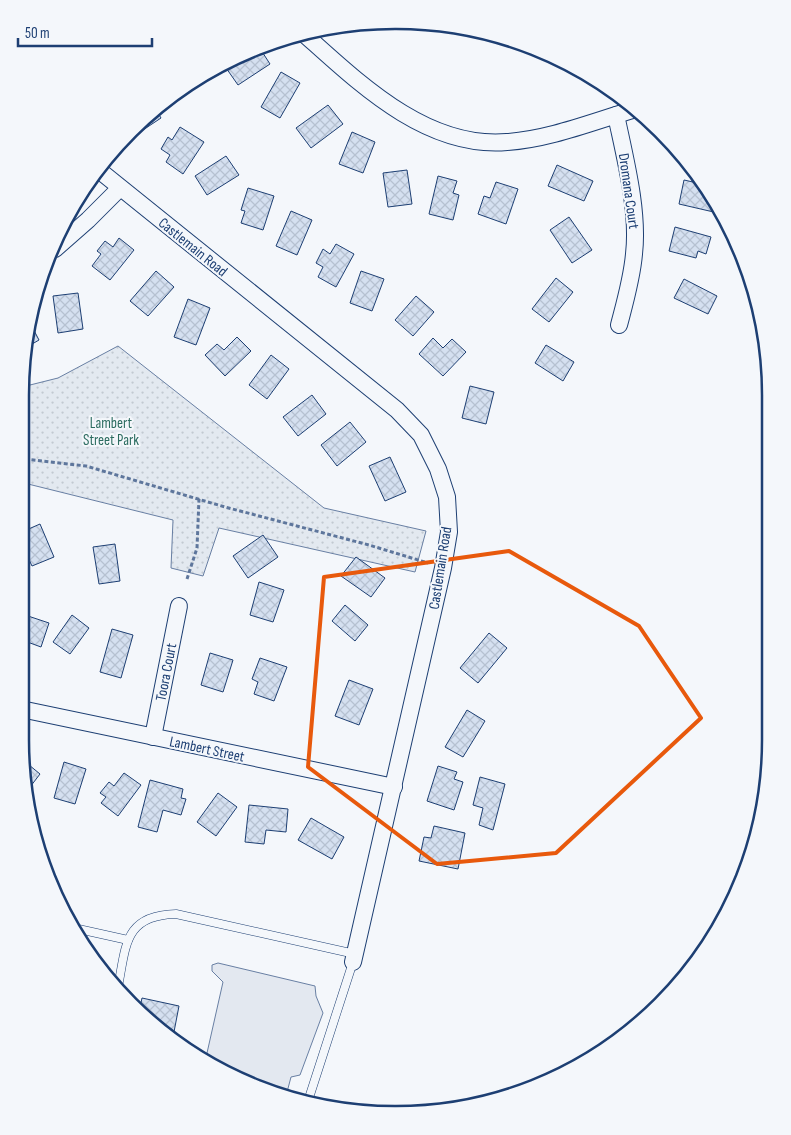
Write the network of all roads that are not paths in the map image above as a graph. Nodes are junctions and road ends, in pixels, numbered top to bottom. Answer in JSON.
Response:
{"nodes":[{"id":1,"x":310,"y":39,"type":"edge"},
{"id":2,"x":627,"y":112,"type":"edge"},
{"id":3,"x":616,"y":115,"type":"junction"},
{"id":4,"x":104,"y":174,"type":"edge"},
{"id":5,"x":120,"y":188,"type":"junction"},
{"id":6,"x":63,"y":242,"type":"edge"},
{"id":7,"x":619,"y":325,"type":"dead end"},
{"id":8,"x":179,"y":606,"type":"dead end"},
{"id":9,"x":29,"y":711,"type":"edge"},
{"id":10,"x":153,"y":737,"type":"junction"},
{"id":11,"x":394,"y":787,"type":"junction"},
{"id":12,"x":82,"y":930,"type":"edge"},
{"id":13,"x":128,"y":940,"type":"junction"},
{"id":14,"x":354,"y":958,"type":"junction"},
{"id":15,"x":119,"y":980,"type":"edge"},
{"id":16,"x":310,"y":1096,"type":"edge"}],
"edges":[{"from":1,"to":3,"type":"street"},
{"from":2,"to":3,"type":"street"},
{"from":3,"to":7,"type":"street","name":"Dromana Court"},
{"from":4,"to":5,"type":"street","name":"Castlemain Road"},
{"from":5,"to":6,"type":"street"},
{"from":5,"to":11,"type":"street","name":"Castlemain Road"},
{"from":8,"to":10,"type":"street","name":"Toora Court"},
{"from":9,"to":10,"type":"street","name":"Lambert Street"},
{"from":10,"to":11,"type":"street","name":"Lambert Street"},
{"from":11,"to":14,"type":"street","name":"Castlemain Road"},
{"from":12,"to":13,"type":"lane"},
{"from":13,"to":14,"type":"lane"},
{"from":13,"to":15,"type":"lane"},
{"from":14,"to":16,"type":"lane"}]}
